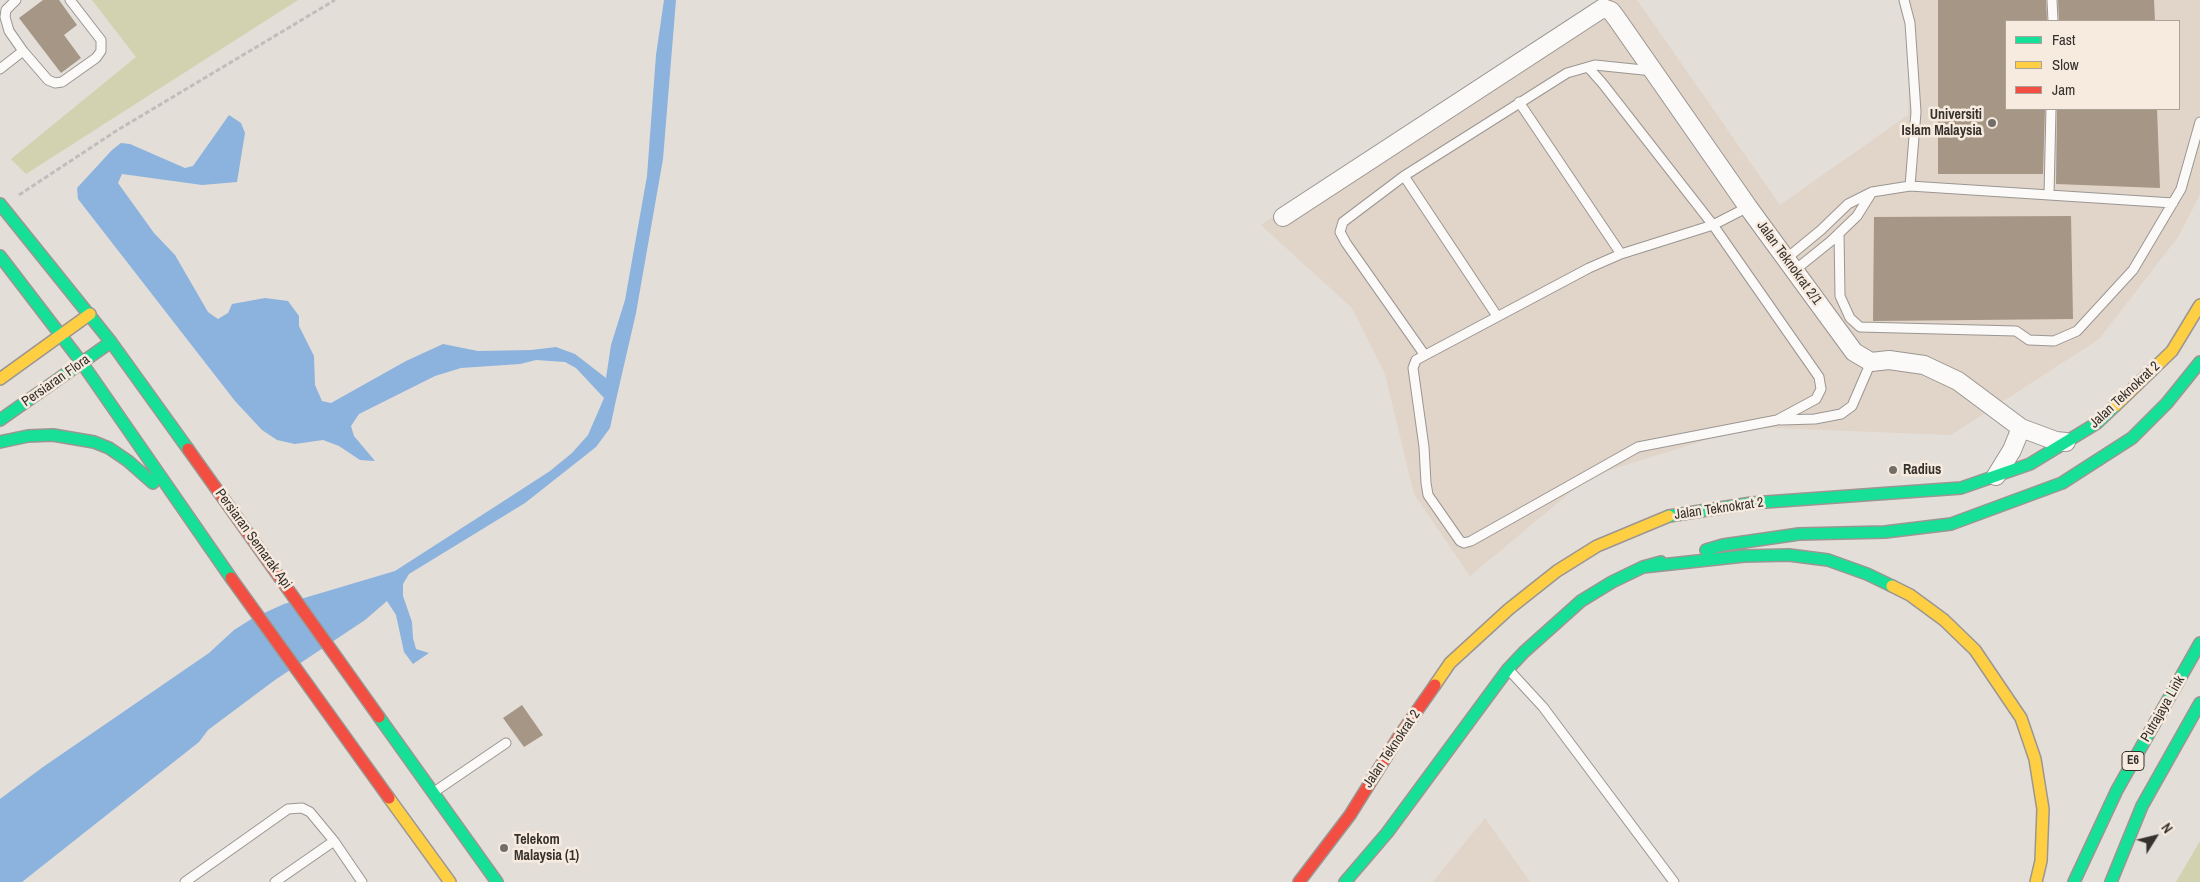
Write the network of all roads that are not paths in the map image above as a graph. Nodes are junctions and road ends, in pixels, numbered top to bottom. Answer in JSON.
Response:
{"nodes":[{"id":1,"x":16,"y":0,"type":"edge"},
{"id":2,"x":70,"y":0,"type":"edge"},
{"id":3,"x":1904,"y":0,"type":"edge"},
{"id":4,"x":2052,"y":0,"type":"edge"},
{"id":5,"x":2053,"y":20,"type":"edge"},
{"id":6,"x":23,"y":51,"type":"junction"},
{"id":7,"x":1588,"y":67,"type":"junction"},
{"id":8,"x":0,"y":69,"type":"edge"},
{"id":9,"x":1653,"y":71,"type":"junction"},
{"id":10,"x":1519,"y":102,"type":"junction"},
{"id":11,"x":2051,"y":110,"type":"edge"},
{"id":12,"x":2200,"y":122,"type":"edge"},
{"id":13,"x":1404,"y":176,"type":"junction"},
{"id":14,"x":1910,"y":186,"type":"junction"},
{"id":15,"x":1872,"y":192,"type":"junction"},
{"id":16,"x":2049,"y":195,"type":"junction"},
{"id":17,"x":2173,"y":203,"type":"junction"},
{"id":18,"x":1,"y":205,"type":"edge"},
{"id":19,"x":1748,"y":207,"type":"junction"},
{"id":20,"x":1282,"y":217,"type":"dead end"},
{"id":21,"x":1713,"y":225,"type":"junction"},
{"id":22,"x":1839,"y":233,"type":"junction"},
{"id":23,"x":1622,"y":254,"type":"junction"},
{"id":24,"x":0,"y":256,"type":"edge"},
{"id":25,"x":1791,"y":264,"type":"junction"},
{"id":26,"x":2200,"y":305,"type":"edge"},
{"id":27,"x":90,"y":314,"type":"junction"},
{"id":28,"x":1497,"y":316,"type":"junction"},
{"id":29,"x":61,"y":335,"type":"junction"},
{"id":30,"x":111,"y":342,"type":"junction"},
{"id":31,"x":1424,"y":354,"type":"junction"},
{"id":32,"x":1871,"y":362,"type":"junction"},
{"id":33,"x":2200,"y":362,"type":"edge"},
{"id":34,"x":82,"y":364,"type":"junction"},
{"id":35,"x":0,"y":379,"type":"edge"},
{"id":36,"x":0,"y":420,"type":"edge"},
{"id":37,"x":1777,"y":420,"type":"junction"},
{"id":38,"x":2021,"y":428,"type":"junction"},
{"id":39,"x":0,"y":442,"type":"edge"},
{"id":40,"x":2066,"y":442,"type":"junction"},
{"id":41,"x":1996,"y":476,"type":"junction"},
{"id":42,"x":201,"y":537,"type":"junction"},
{"id":43,"x":1643,"y":567,"type":"junction"},
{"id":44,"x":2200,"y":643,"type":"edge"},
{"id":45,"x":1508,"y":669,"type":"junction"},
{"id":46,"x":2200,"y":703,"type":"edge"},
{"id":47,"x":506,"y":743,"type":"dead end"},
{"id":48,"x":434,"y":792,"type":"junction"},
{"id":49,"x":334,"y":841,"type":"junction"},
{"id":50,"x":185,"y":882,"type":"edge"},
{"id":51,"x":274,"y":882,"type":"edge"},
{"id":52,"x":362,"y":882,"type":"edge"},
{"id":53,"x":450,"y":882,"type":"edge"},
{"id":54,"x":497,"y":882,"type":"edge"},
{"id":55,"x":1299,"y":882,"type":"edge"},
{"id":56,"x":1345,"y":882,"type":"edge"},
{"id":57,"x":1674,"y":882,"type":"edge"},
{"id":58,"x":2036,"y":882,"type":"edge"},
{"id":59,"x":2074,"y":882,"type":"edge"},
{"id":60,"x":2111,"y":882,"type":"edge"}],
"edges":[{"from":1,"to":6,"type":"lane"},
{"from":2,"to":6,"type":"lane"},
{"from":3,"to":14,"type":"lane"},
{"from":4,"to":5,"type":"lane"},
{"from":6,"to":8,"type":"lane"},
{"from":7,"to":9,"type":"lane"},
{"from":7,"to":10,"type":"lane"},
{"from":7,"to":21,"type":"lane"},
{"from":9,"to":19,"type":"street","name":"Jalan Teknokrat 2/1"},
{"from":9,"to":20,"type":"street","name":"Jalan Teknokrat 2/1"},
{"from":10,"to":13,"type":"lane"},
{"from":10,"to":23,"type":"lane"},
{"from":11,"to":16,"type":"lane"},
{"from":12,"to":17,"type":"lane"},
{"from":13,"to":28,"type":"lane"},
{"from":13,"to":31,"type":"lane"},
{"from":14,"to":15,"type":"lane"},
{"from":14,"to":16,"type":"lane"},
{"from":15,"to":22,"type":"lane"},
{"from":15,"to":25,"type":"lane"},
{"from":16,"to":17,"type":"lane"},
{"from":17,"to":22,"type":"lane"},
{"from":18,"to":27,"type":"main road","name":"Persiaran Semarak Api"},
{"from":19,"to":21,"type":"lane"},
{"from":19,"to":25,"type":"street","name":"Jalan Teknokrat 2/1"},
{"from":21,"to":23,"type":"lane"},
{"from":21,"to":37,"type":"lane"},
{"from":22,"to":25,"type":"lane"},
{"from":23,"to":28,"type":"lane"},
{"from":24,"to":29,"type":"main road"},
{"from":25,"to":32,"type":"street","name":"Jalan Teknokrat 2/1"},
{"from":26,"to":40,"type":"main road","name":"Jalan Teknokrat 2"},
{"from":27,"to":29,"type":"main road"},
{"from":27,"to":30,"type":"main road","name":"Persiaran Semarak Api"},
{"from":28,"to":31,"type":"lane"},
{"from":29,"to":34,"type":"main road"},
{"from":29,"to":35,"type":"main road"},
{"from":30,"to":34,"type":"main road","name":"Persiaran Flora"},
{"from":30,"to":48,"type":"main road","name":"Persiaran Semarak Api"},
{"from":31,"to":37,"type":"lane"},
{"from":32,"to":37,"type":"lane"},
{"from":32,"to":38,"type":"street"},
{"from":33,"to":43,"type":"main road"},
{"from":34,"to":36,"type":"main road","name":"Persiaran Flora"},
{"from":34,"to":42,"type":"main road"},
{"from":38,"to":40,"type":"street"},
{"from":38,"to":41,"type":"street"},
{"from":39,"to":42,"type":"main road"},
{"from":40,"to":41,"type":"main road","name":"Jalan Teknokrat 2"},
{"from":41,"to":55,"type":"main road","name":"Jalan Teknokrat 2"},
{"from":42,"to":53,"type":"main road"},
{"from":43,"to":45,"type":"main road"},
{"from":43,"to":58,"type":"main road"},
{"from":44,"to":59,"type":"main road","name":"Putrajaya Link","number":"E6"},
{"from":45,"to":56,"type":"main road"},
{"from":45,"to":57,"type":"lane"},
{"from":46,"to":60,"type":"main road","number":"E6"},
{"from":47,"to":48,"type":"lane"},
{"from":48,"to":54,"type":"main road","name":"Persiaran Semarak Api"},
{"from":49,"to":50,"type":"lane"},
{"from":49,"to":51,"type":"lane"},
{"from":49,"to":52,"type":"lane"}]}
